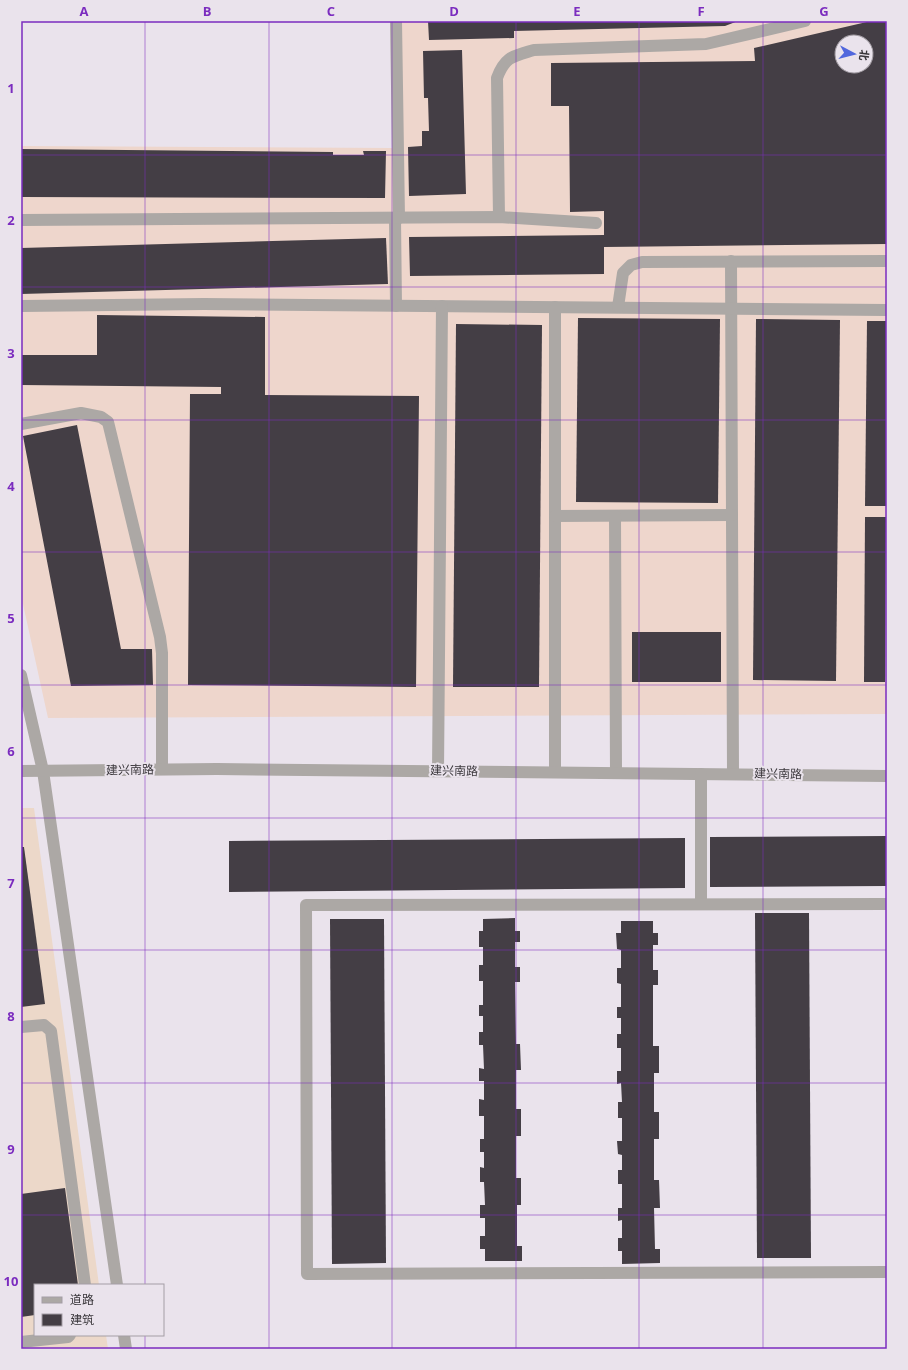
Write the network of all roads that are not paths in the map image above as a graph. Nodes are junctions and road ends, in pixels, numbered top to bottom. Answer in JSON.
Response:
{"nodes":[{"id":1,"x":396,"y":21,"type":"edge"},
{"id":2,"x":805,"y":21,"type":"edge"},
{"id":3,"x":499,"y":217,"type":"junction"},
{"id":4,"x":397,"y":218,"type":"junction"},
{"id":5,"x":21,"y":220,"type":"edge"},
{"id":6,"x":596,"y":223,"type":"dead end"},
{"id":7,"x":731,"y":261,"type":"junction"},
{"id":8,"x":887,"y":261,"type":"edge"},
{"id":9,"x":21,"y":306,"type":"edge"},
{"id":10,"x":396,"y":306,"type":"junction"},
{"id":11,"x":442,"y":306,"type":"junction"},
{"id":12,"x":555,"y":307,"type":"junction"},
{"id":13,"x":618,"y":307,"type":"junction"},
{"id":14,"x":732,"y":308,"type":"junction"},
{"id":15,"x":887,"y":310,"type":"edge"},
{"id":16,"x":21,"y":424,"type":"edge"},
{"id":17,"x":732,"y":515,"type":"junction"},
{"id":18,"x":555,"y":516,"type":"junction"},
{"id":19,"x":615,"y":516,"type":"junction"},
{"id":20,"x":21,"y":675,"type":"edge"},
{"id":21,"x":162,"y":769,"type":"junction"},
{"id":22,"x":21,"y":771,"type":"edge"},
{"id":23,"x":43,"y":771,"type":"junction"},
{"id":24,"x":438,"y":771,"type":"junction"},
{"id":25,"x":555,"y":772,"type":"junction"},
{"id":26,"x":616,"y":773,"type":"junction"},
{"id":27,"x":701,"y":774,"type":"junction"},
{"id":28,"x":733,"y":774,"type":"junction"},
{"id":29,"x":887,"y":776,"type":"edge"},
{"id":30,"x":701,"y":904,"type":"junction"},
{"id":31,"x":887,"y":904,"type":"edge"},
{"id":32,"x":21,"y":1027,"type":"edge"},
{"id":33,"x":887,"y":1272,"type":"edge"},
{"id":34,"x":85,"y":1284,"type":"edge"},
{"id":35,"x":117,"y":1284,"type":"edge"},
{"id":36,"x":69,"y":1336,"type":"edge"},
{"id":37,"x":124,"y":1336,"type":"edge"},
{"id":38,"x":21,"y":1342,"type":"edge"},
{"id":39,"x":126,"y":1349,"type":"edge"}],
"edges":[{"from":1,"to":4,"type":"street"},
{"from":2,"to":3,"type":"street"},
{"from":3,"to":4,"type":"street"},
{"from":3,"to":6,"type":"street"},
{"from":4,"to":5,"type":"street"},
{"from":4,"to":10,"type":"street"},
{"from":7,"to":8,"type":"street"},
{"from":7,"to":13,"type":"street"},
{"from":7,"to":14,"type":"street"},
{"from":9,"to":10,"type":"street"},
{"from":10,"to":11,"type":"street"},
{"from":11,"to":12,"type":"street"},
{"from":11,"to":24,"type":"street"},
{"from":12,"to":13,"type":"street"},
{"from":12,"to":18,"type":"street"},
{"from":13,"to":14,"type":"street"},
{"from":14,"to":15,"type":"street"},
{"from":14,"to":17,"type":"street"},
{"from":16,"to":21,"type":"street"},
{"from":17,"to":19,"type":"street"},
{"from":17,"to":28,"type":"street"},
{"from":18,"to":19,"type":"street"},
{"from":18,"to":25,"type":"street"},
{"from":19,"to":26,"type":"street"},
{"from":20,"to":23,"type":"street"},
{"from":21,"to":23,"type":"street","name":"建兴南路"},
{"from":21,"to":24,"type":"street","name":"建兴南路"},
{"from":22,"to":23,"type":"street","name":"建兴南路"},
{"from":23,"to":35,"type":"street"},
{"from":24,"to":25,"type":"street","name":"建兴南路"},
{"from":25,"to":26,"type":"street","name":"建兴南路"},
{"from":26,"to":27,"type":"street","name":"建兴南路"},
{"from":27,"to":28,"type":"street","name":"建兴南路"},
{"from":27,"to":30,"type":"street"},
{"from":28,"to":29,"type":"street","name":"建兴南路"},
{"from":30,"to":31,"type":"street"},
{"from":30,"to":33,"type":"street"},
{"from":32,"to":34,"type":"street"},
{"from":36,"to":38,"type":"street"},
{"from":37,"to":39,"type":"street"}]}
